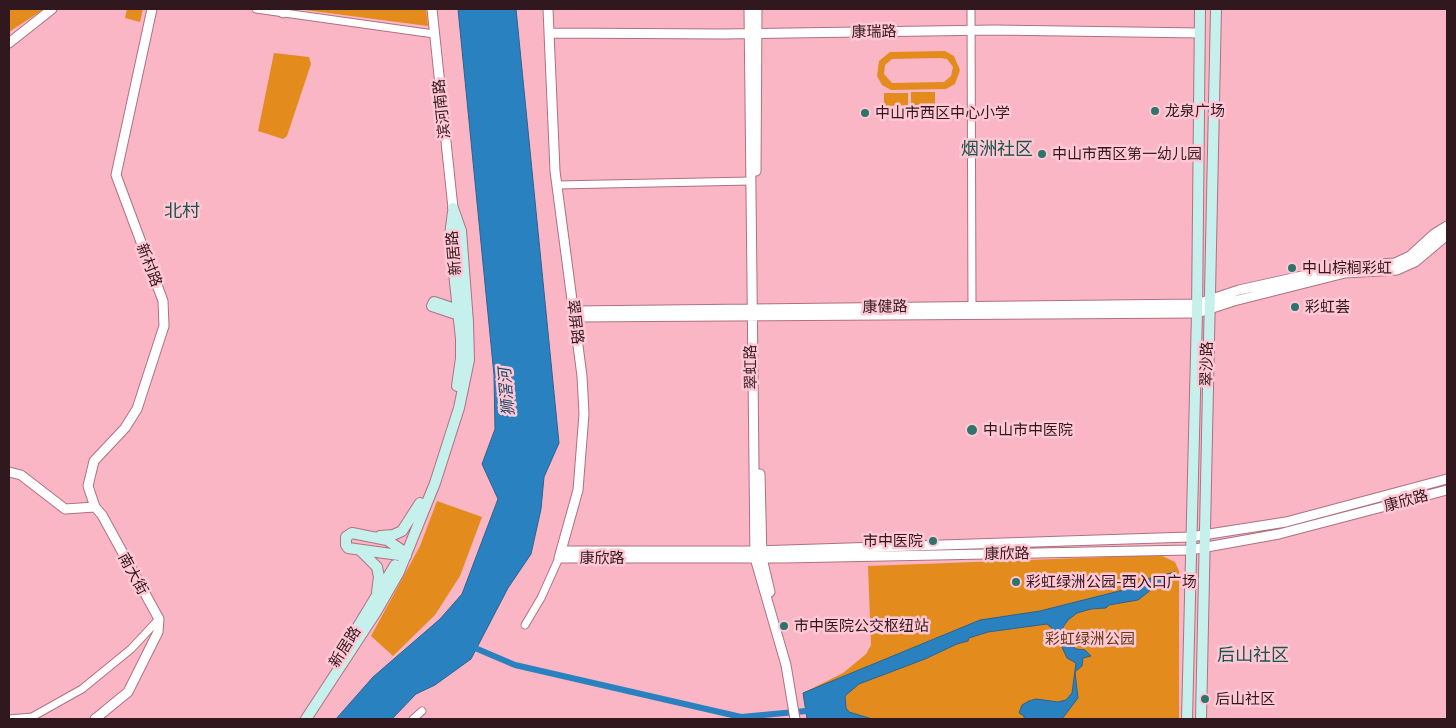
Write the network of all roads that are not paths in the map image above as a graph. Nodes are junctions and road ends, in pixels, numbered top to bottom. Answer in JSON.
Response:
{"nodes":[{"id":1,"x":52,"y":9,"type":"edge"},
{"id":2,"x":152,"y":9,"type":"edge"},
{"id":3,"x":256,"y":9,"type":"edge"},
{"id":4,"x":432,"y":9,"type":"edge"},
{"id":5,"x":548,"y":9,"type":"edge"},
{"id":6,"x":749,"y":9,"type":"edge"},
{"id":7,"x":757,"y":9,"type":"edge"},
{"id":8,"x":971,"y":9,"type":"edge"},
{"id":9,"x":1200,"y":9,"type":"edge"},
{"id":10,"x":1216,"y":9,"type":"edge"},
{"id":11,"x":284,"y":11,"type":"edge"},
{"id":12,"x":972,"y":30,"type":"junction"},
{"id":13,"x":549,"y":33,"type":"junction"},
{"id":14,"x":1199,"y":33,"type":"junction"},
{"id":15,"x":434,"y":34,"type":"junction"},
{"id":16,"x":753,"y":34,"type":"junction"},
{"id":17,"x":9,"y":43,"type":"edge"},
{"id":18,"x":751,"y":181,"type":"junction"},
{"id":19,"x":557,"y":185,"type":"junction"},
{"id":20,"x":453,"y":208,"type":"joint"},
{"id":21,"x":1447,"y":226,"type":"edge"},
{"id":22,"x":1447,"y":235,"type":"edge"},
{"id":23,"x":1304,"y":279,"type":"junction"},
{"id":24,"x":1209,"y":299,"type":"junction"},
{"id":25,"x":1197,"y":309,"type":"junction"},
{"id":26,"x":972,"y":310,"type":"junction"},
{"id":27,"x":1209,"y":310,"type":"junction"},
{"id":28,"x":753,"y":312,"type":"junction"},
{"id":29,"x":464,"y":314,"type":"junction"},
{"id":30,"x":574,"y":314,"type":"junction"},
{"id":31,"x":9,"y":472,"type":"edge"},
{"id":32,"x":1447,"y":479,"type":"edge"},
{"id":33,"x":1447,"y":490,"type":"edge"},
{"id":34,"x":420,"y":503,"type":"junction"},
{"id":35,"x":95,"y":507,"type":"junction"},
{"id":36,"x":1204,"y":534,"type":"junction"},
{"id":37,"x":369,"y":536,"type":"junction"},
{"id":38,"x":1190,"y":537,"type":"junction"},
{"id":39,"x":1204,"y":547,"type":"junction"},
{"id":40,"x":1190,"y":550,"type":"junction"},
{"id":41,"x":362,"y":551,"type":"junction"},
{"id":42,"x":403,"y":555,"type":"junction"},
{"id":43,"x":560,"y":555,"type":"junction"},
{"id":44,"x":758,"y":555,"type":"junction"},
{"id":45,"x":375,"y":598,"type":"junction"},
{"id":46,"x":159,"y":619,"type":"junction"},
{"id":47,"x":525,"y":625,"type":"dead end"},
{"id":48,"x":794,"y":694,"type":"junction"},
{"id":49,"x":422,"y":711,"type":"dead end"},
{"id":50,"x":9,"y":719,"type":"edge"},
{"id":51,"x":95,"y":719,"type":"edge"},
{"id":52,"x":298,"y":719,"type":"edge"},
{"id":53,"x":306,"y":719,"type":"edge"},
{"id":54,"x":413,"y":719,"type":"edge"},
{"id":55,"x":794,"y":719,"type":"edge"},
{"id":56,"x":800,"y":719,"type":"edge"},
{"id":57,"x":1187,"y":719,"type":"edge"},
{"id":58,"x":1201,"y":719,"type":"edge"}],
"edges":[{"from":1,"to":17,"type":"street"},
{"from":2,"to":35,"type":"street","name":"新村路"},
{"from":3,"to":11,"type":"street"},
{"from":4,"to":15,"type":"street","name":"滨河南路"},
{"from":5,"to":13,"type":"street","name":"翠屏路"},
{"from":6,"to":16,"type":"street","name":"翠虹路"},
{"from":7,"to":16,"type":"street","name":"翠虹路"},
{"from":8,"to":12,"type":"street"},
{"from":9,"to":14,"type":"main road","name":"翠沙路"},
{"from":10,"to":24,"type":"main road","name":"翠沙路"},
{"from":11,"to":15,"type":"street"},
{"from":12,"to":14,"type":"street","name":"康瑞路"},
{"from":12,"to":16,"type":"street","name":"康瑞路"},
{"from":12,"to":26,"type":"street"},
{"from":13,"to":16,"type":"street","name":"康瑞路"},
{"from":13,"to":19,"type":"street","name":"翠屏路"},
{"from":14,"to":25,"type":"main road","name":"翠沙路"},
{"from":15,"to":20,"type":"street","name":"滨河南路"},
{"from":16,"to":18,"type":"street","name":"翠虹路"},
{"from":16,"to":28,"type":"street","name":"翠虹路"},
{"from":18,"to":19,"type":"street"},
{"from":18,"to":28,"type":"street","name":"翠虹路"},
{"from":19,"to":30,"type":"street","name":"翠屏路"},
{"from":20,"to":29,"type":"main road","name":"新居路"},
{"from":21,"to":23,"type":"street"},
{"from":22,"to":23,"type":"street"},
{"from":23,"to":24,"type":"street"},
{"from":23,"to":27,"type":"street"},
{"from":24,"to":25,"type":"street"},
{"from":24,"to":27,"type":"main road","name":"翠沙路"},
{"from":25,"to":26,"type":"street","name":"康健路"},
{"from":25,"to":27,"type":"street"},
{"from":25,"to":38,"type":"main road","name":"翠沙路"},
{"from":26,"to":28,"type":"street","name":"康健路"},
{"from":27,"to":36,"type":"main road","name":"翠沙路"},
{"from":28,"to":30,"type":"street","name":"康健路"},
{"from":28,"to":44,"type":"street","name":"翠虹路"},
{"from":29,"to":34,"type":"main road","name":"新居路"},
{"from":29,"to":42,"type":"main road","name":"新居路"},
{"from":30,"to":43,"type":"street","name":"翠屏路"},
{"from":31,"to":35,"type":"street"},
{"from":32,"to":36,"type":"street","name":"康欣路"},
{"from":33,"to":39,"type":"street","name":"康欣路"},
{"from":34,"to":37,"type":"main road"},
{"from":34,"to":42,"type":"main road","name":"新居路"},
{"from":35,"to":46,"type":"street","name":"南大街"},
{"from":36,"to":38,"type":"street","name":"康欣路"},
{"from":36,"to":39,"type":"main road","name":"翠沙路"},
{"from":37,"to":41,"type":"main road"},
{"from":37,"to":41,"type":"main road"},
{"from":37,"to":42,"type":"main road"},
{"from":38,"to":40,"type":"main road","name":"翠沙路"},
{"from":38,"to":44,"type":"street","name":"康欣路"},
{"from":39,"to":40,"type":"street","name":"康欣路"},
{"from":39,"to":58,"type":"main road","name":"翠沙路"},
{"from":40,"to":44,"type":"street","name":"康欣路"},
{"from":40,"to":57,"type":"main road","name":"翠沙路"},
{"from":41,"to":42,"type":"main road"},
{"from":41,"to":45,"type":"main road"},
{"from":42,"to":45,"type":"main road","name":"新居路"},
{"from":42,"to":53,"type":"main road","name":"新居路"},
{"from":43,"to":44,"type":"street","name":"康欣路"},
{"from":43,"to":47,"type":"street","name":"翠屏路"},
{"from":44,"to":48,"type":"street","name":"翠虹路"},
{"from":45,"to":52,"type":"main road","name":"新居路"},
{"from":46,"to":50,"type":"street"},
{"from":46,"to":51,"type":"street"},
{"from":48,"to":55,"type":"street","name":"翠虹路"},
{"from":48,"to":56,"type":"street","name":"翠虹路"},
{"from":49,"to":54,"type":"street"}]}
